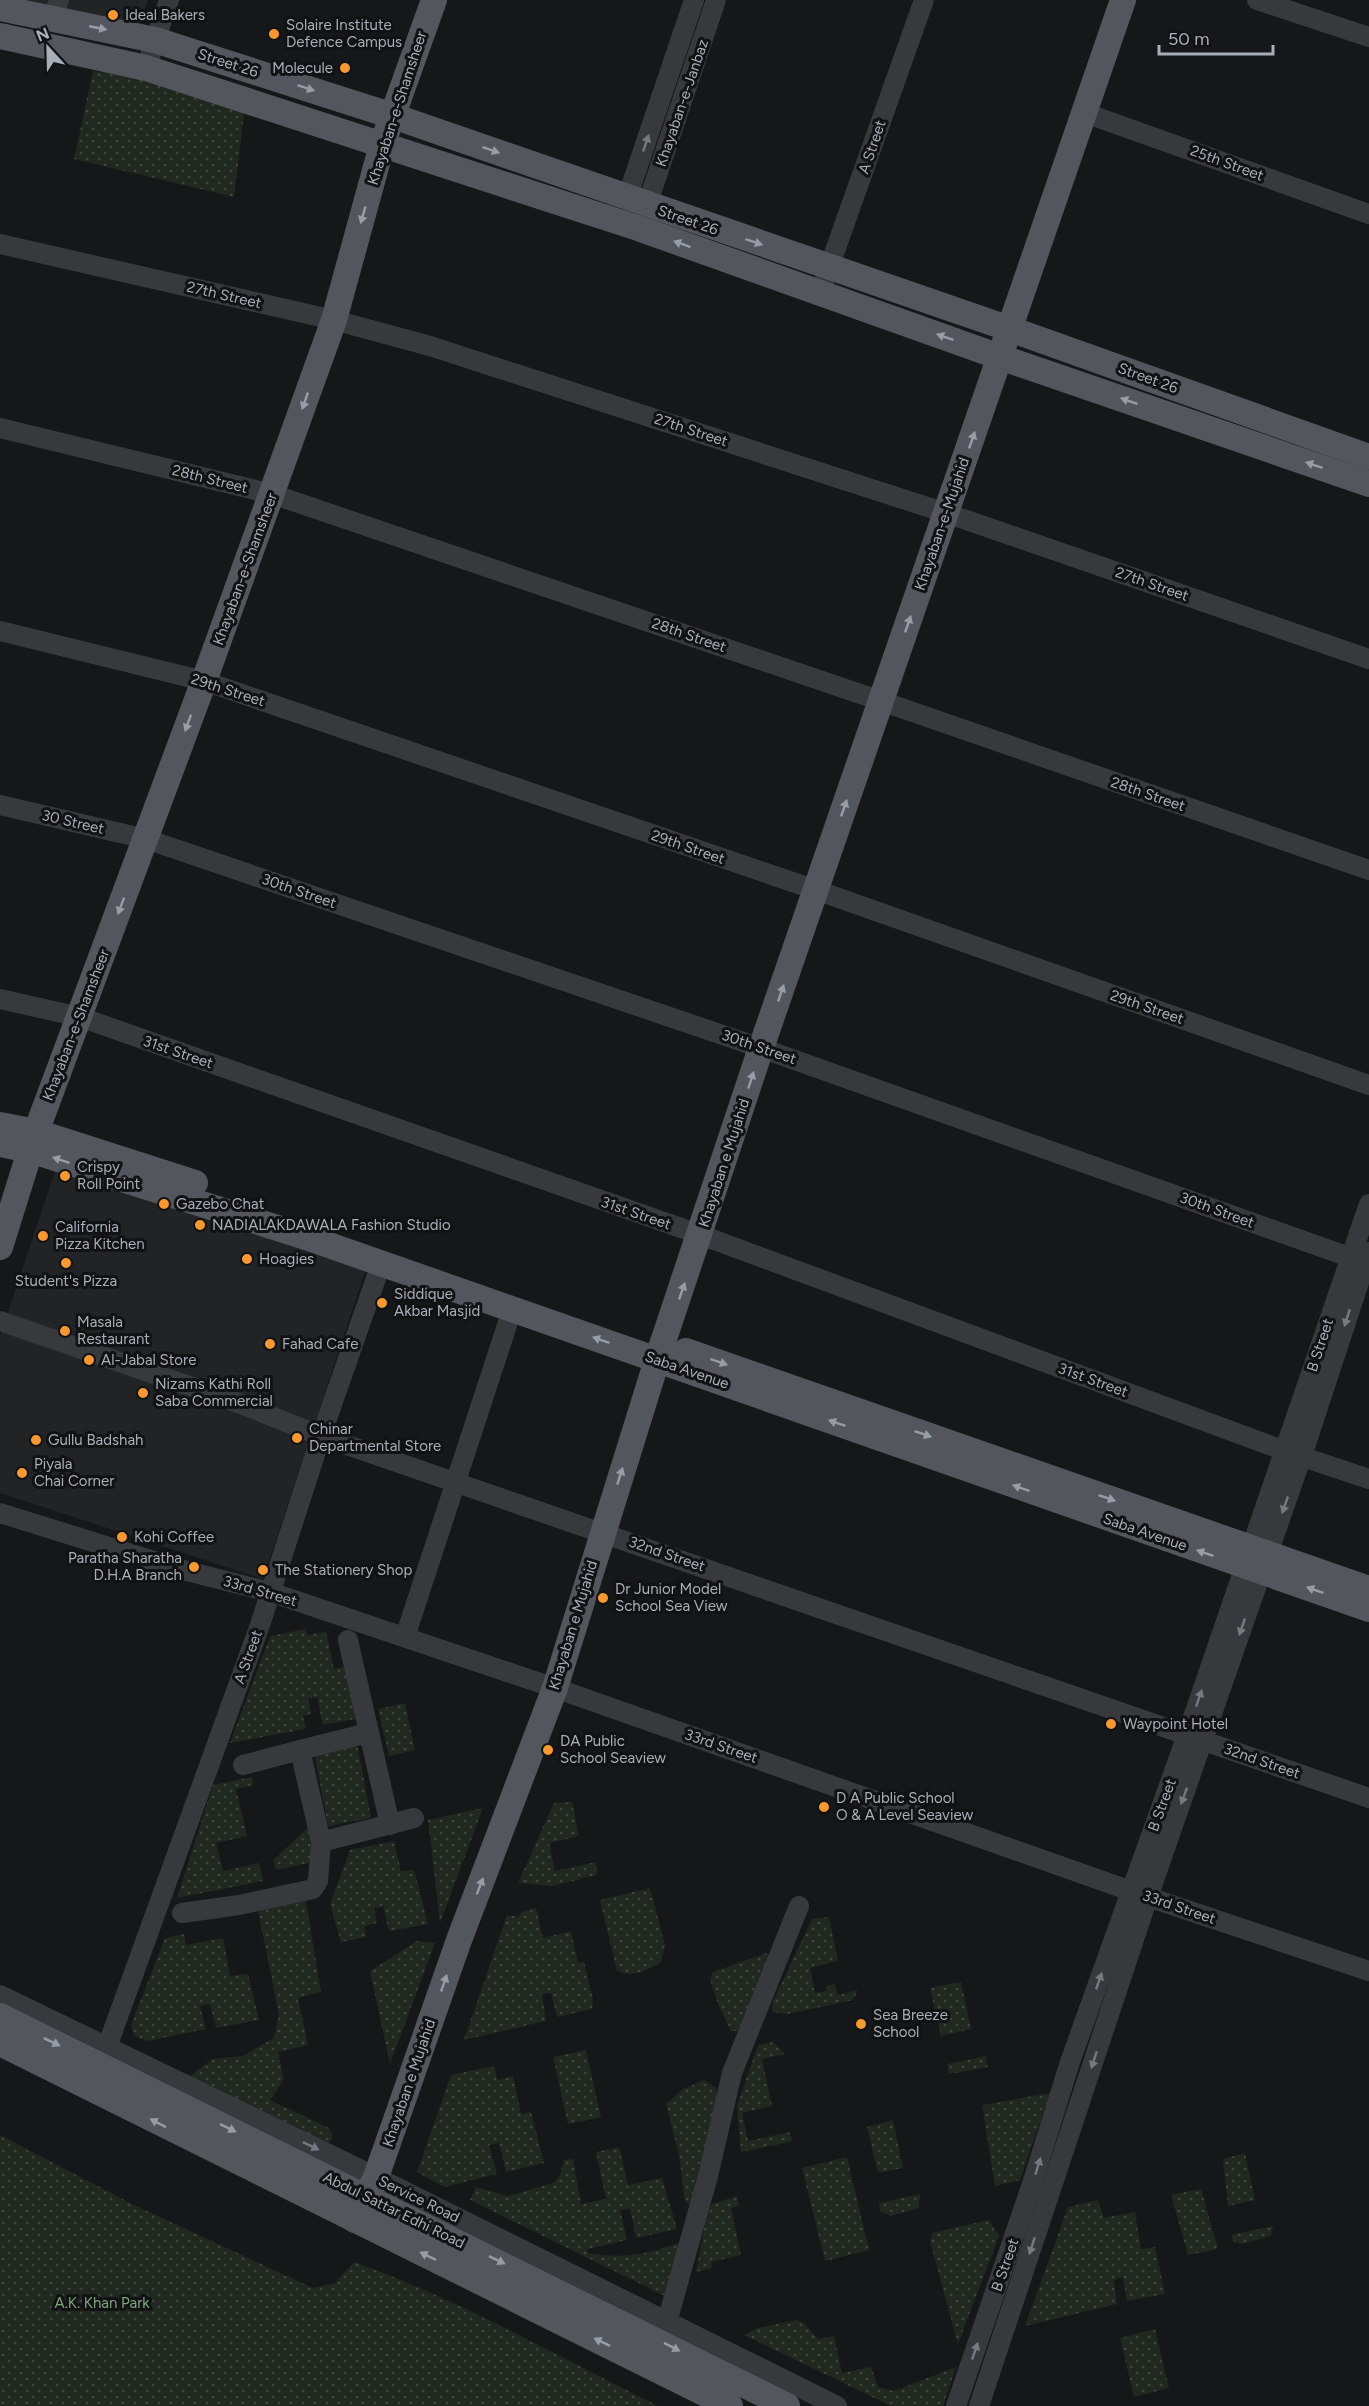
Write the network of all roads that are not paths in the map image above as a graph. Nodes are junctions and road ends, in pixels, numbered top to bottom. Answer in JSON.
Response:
{"nodes":[{"id":1,"x":0,"y":0,"type":"edge"},
{"id":2,"x":169,"y":0,"type":"edge"},
{"id":3,"x":434,"y":0,"type":"edge"},
{"id":4,"x":694,"y":0,"type":"edge"},
{"id":5,"x":716,"y":0,"type":"edge"},
{"id":6,"x":924,"y":0,"type":"edge"},
{"id":7,"x":1124,"y":0,"type":"edge"},
{"id":8,"x":1257,"y":0,"type":"edge"},
{"id":9,"x":0,"y":8,"type":"edge"},
{"id":10,"x":55,"y":11,"type":"edge"},
{"id":11,"x":0,"y":36,"type":"edge"},
{"id":12,"x":1369,"y":37,"type":"edge"},
{"id":13,"x":155,"y":40,"type":"junction"},
{"id":14,"x":146,"y":68,"type":"junction"},
{"id":15,"x":1084,"y":113,"type":"junction"},
{"id":16,"x":393,"y":116,"type":"junction"},
{"id":17,"x":382,"y":145,"type":"junction"},
{"id":18,"x":637,"y":202,"type":"junction"},
{"id":19,"x":1369,"y":214,"type":"edge"},
{"id":20,"x":0,"y":244,"type":"edge"},
{"id":21,"x":829,"y":268,"type":"junction"},
{"id":22,"x":820,"y":293,"type":"junction"},
{"id":23,"x":334,"y":320,"type":"junction"},
{"id":24,"x":1010,"y":329,"type":"junction"},
{"id":25,"x":1000,"y":357,"type":"junction"},
{"id":26,"x":0,"y":428,"type":"edge"},
{"id":27,"x":1369,"y":458,"type":"edge"},
{"id":28,"x":1369,"y":484,"type":"edge"},
{"id":29,"x":272,"y":494,"type":"junction"},
{"id":30,"x":946,"y":513,"type":"junction"},
{"id":31,"x":0,"y":631,"type":"edge"},
{"id":32,"x":1369,"y":659,"type":"edge"},
{"id":33,"x":204,"y":681,"type":"junction"},
{"id":34,"x":881,"y":701,"type":"junction"},
{"id":35,"x":0,"y":805,"type":"edge"},
{"id":36,"x":146,"y":839,"type":"junction"},
{"id":37,"x":1369,"y":870,"type":"edge"},
{"id":38,"x":816,"y":890,"type":"junction"},
{"id":39,"x":0,"y":999,"type":"edge"},
{"id":40,"x":80,"y":1017,"type":"junction"},
{"id":41,"x":761,"y":1048,"type":"junction"},
{"id":42,"x":1369,"y":1085,"type":"edge"},
{"id":43,"x":0,"y":1125,"type":"edge"},
{"id":44,"x":33,"y":1141,"type":"junction"},
{"id":45,"x":0,"y":1144,"type":"edge"},
{"id":46,"x":1369,"y":1204,"type":"edge"},
{"id":47,"x":700,"y":1235,"type":"junction"},
{"id":48,"x":0,"y":1247,"type":"edge"},
{"id":49,"x":1363,"y":1259,"type":"edge"},
{"id":50,"x":381,"y":1264,"type":"junction"},
{"id":51,"x":512,"y":1310,"type":"junction"},
{"id":52,"x":0,"y":1321,"type":"edge"},
{"id":53,"x":660,"y":1351,"type":"junction"},
{"id":54,"x":321,"y":1436,"type":"junction"},
{"id":55,"x":1294,"y":1453,"type":"junction"},
{"id":56,"x":1369,"y":1479,"type":"edge"},
{"id":57,"x":456,"y":1482,"type":"junction"},
{"id":58,"x":0,"y":1513,"type":"edge"},
{"id":59,"x":602,"y":1531,"type":"junction"},
{"id":60,"x":1256,"y":1560,"type":"junction"},
{"id":61,"x":1369,"y":1589,"type":"edge"},
{"id":62,"x":270,"y":1592,"type":"junction"},
{"id":63,"x":1369,"y":1609,"type":"edge"},
{"id":64,"x":405,"y":1637,"type":"junction"},
{"id":65,"x":348,"y":1640,"type":"dead end"},
{"id":66,"x":555,"y":1688,"type":"junction"},
{"id":67,"x":368,"y":1733,"type":"junction"},
{"id":68,"x":1195,"y":1738,"type":"junction"},
{"id":69,"x":300,"y":1750,"type":"junction"},
{"id":70,"x":243,"y":1765,"type":"dead end"},
{"id":71,"x":1369,"y":1798,"type":"edge"},
{"id":72,"x":414,"y":1818,"type":"dead end"},
{"id":73,"x":390,"y":1825,"type":"junction"},
{"id":74,"x":321,"y":1842,"type":"junction"},
{"id":75,"x":1139,"y":1893,"type":"junction"},
{"id":76,"x":799,"y":1906,"type":"dead end"},
{"id":77,"x":182,"y":1913,"type":"dead end"},
{"id":78,"x":1369,"y":1971,"type":"edge"},
{"id":79,"x":0,"y":1995,"type":"edge"},
{"id":80,"x":0,"y":2016,"type":"edge"},
{"id":81,"x":0,"y":2043,"type":"edge"},
{"id":82,"x":107,"y":2047,"type":"junction"},
{"id":83,"x":372,"y":2187,"type":"junction"},
{"id":84,"x":355,"y":2220,"type":"junction"},
{"id":85,"x":667,"y":2322,"type":"junction"},
{"id":86,"x":730,"y":2406,"type":"edge"},
{"id":87,"x":787,"y":2406,"type":"edge"},
{"id":88,"x":837,"y":2406,"type":"edge"},
{"id":89,"x":956,"y":2406,"type":"edge"},
{"id":90,"x":979,"y":2406,"type":"edge"}],
"edges":[{"from":1,"to":10,"type":"street"},
{"from":2,"to":13,"type":"street"},
{"from":3,"to":16,"type":"main road","name":"Khayaban-e-Shamsheer"},
{"from":18,"to":4,"type":"street","name":"Khayaban-e-Janbaz","one_way":true},
{"from":5,"to":18,"type":"street","name":"Khayaban-e-Janbaz"},
{"from":6,"to":21,"type":"street","name":"A Street"},
{"from":7,"to":15,"type":"main road","name":"Khayaban-e-Mujahid"},
{"from":8,"to":12,"type":"street"},
{"from":9,"to":10,"type":"main road","name":"Street 26"},
{"from":10,"to":13,"type":"main road","name":"Street 26","one_way":true},
{"from":11,"to":14,"type":"main road","name":"Street 26"},
{"from":13,"to":14,"type":"street"},
{"from":13,"to":16,"type":"main road","name":"Street 26","one_way":true},
{"from":14,"to":17,"type":"main road","name":"Street 26"},
{"from":15,"to":19,"type":"street","name":"25th Street"},
{"from":15,"to":24,"type":"main road","name":"Khayaban-e-Mujahid"},
{"from":16,"to":17,"type":"main road","name":"Khayaban-e-Shamsheer"},
{"from":16,"to":18,"type":"main road","name":"Street 26","one_way":true},
{"from":22,"to":17,"type":"main road","name":"Street 26","one_way":true},
{"from":17,"to":23,"type":"main road","name":"Khayaban-e-Shamsheer","one_way":true},
{"from":18,"to":21,"type":"main road","name":"Street 26","one_way":true},
{"from":20,"to":23,"type":"street","name":"27th Street"},
{"from":21,"to":22,"type":"street","name":"A Street"},
{"from":21,"to":24,"type":"main road","name":"Street 26"},
{"from":25,"to":22,"type":"main road","name":"Street 26","one_way":true},
{"from":23,"to":29,"type":"main road","name":"Khayaban-e-Shamsheer","one_way":true},
{"from":23,"to":30,"type":"street","name":"27th Street"},
{"from":24,"to":25,"type":"main road","name":"Khayaban-e-Mujahid"},
{"from":24,"to":27,"type":"main road","name":"Street 26"},
{"from":28,"to":25,"type":"main road","name":"Street 26","one_way":true},
{"from":30,"to":25,"type":"main road","name":"Khayaban-e-Mujahid","one_way":true},
{"from":26,"to":29,"type":"street","name":"28th Street"},
{"from":29,"to":33,"type":"main road","name":"Khayaban-e-Shamsheer"},
{"from":29,"to":34,"type":"street","name":"28th Street"},
{"from":30,"to":32,"type":"street","name":"27th Street"},
{"from":34,"to":30,"type":"main road","name":"Khayaban-e-Mujahid","one_way":true},
{"from":31,"to":33,"type":"street","name":"29th Street"},
{"from":33,"to":36,"type":"main road","name":"Khayaban-e-Shamsheer","one_way":true},
{"from":33,"to":38,"type":"street","name":"29th Street"},
{"from":34,"to":37,"type":"street","name":"28th Street"},
{"from":38,"to":34,"type":"main road","name":"Khayaban-e-Mujahid","one_way":true},
{"from":35,"to":36,"type":"street","name":"30 Street"},
{"from":36,"to":40,"type":"main road","name":"Khayaban-e-Shamsheer","one_way":true},
{"from":36,"to":41,"type":"street","name":"30th Street"},
{"from":41,"to":38,"type":"main road","name":"Khayaban-e-Mujahid","one_way":true},
{"from":38,"to":42,"type":"street","name":"29th Street"},
{"from":39,"to":40,"type":"street","name":"31st Street"},
{"from":40,"to":44,"type":"main road","name":"Khayaban-e-Shamsheer"},
{"from":40,"to":47,"type":"street","name":"31st Street"},
{"from":47,"to":41,"type":"main road","name":"Khayaban e Mujahid","one_way":true},
{"from":41,"to":49,"type":"street","name":"30th Street"},
{"from":43,"to":44,"type":"main road","name":"Saba Avenue"},
{"from":44,"to":45,"type":"main road","name":"Saba Avenue"},
{"from":44,"to":48,"type":"main road","name":"Khayaban-e-Shamsheer"},
{"from":50,"to":44,"type":"main road","name":"Saba Avenue","one_way":true},
{"from":44,"to":53,"type":"main road","name":"Saba Avenue"},
{"from":46,"to":49,"type":"street","name":"B Street"},
{"from":53,"to":47,"type":"main road","name":"Khayaban e Mujahid","one_way":true},
{"from":47,"to":55,"type":"street","name":"31st Street"},
{"from":49,"to":55,"type":"street","name":"B Street"},
{"from":50,"to":51,"type":"main road","name":"Saba Avenue"},
{"from":50,"to":54,"type":"street","name":"A Street"},
{"from":53,"to":51,"type":"main road","name":"Saba Avenue","one_way":true},
{"from":51,"to":57,"type":"street"},
{"from":52,"to":54,"type":"street","name":"32nd Street"},
{"from":59,"to":53,"type":"main road","name":"Khayaban e Mujahid","one_way":true},
{"from":53,"to":60,"type":"main road","name":"Saba Avenue"},
{"from":54,"to":57,"type":"street","name":"32nd Street"},
{"from":54,"to":62,"type":"street","name":"A Street"},
{"from":55,"to":56,"type":"street","name":"31st Street"},
{"from":55,"to":60,"type":"street","name":"B Street"},
{"from":57,"to":59,"type":"street","name":"32nd Street"},
{"from":57,"to":64,"type":"street"},
{"from":58,"to":62,"type":"street","name":"33rd Street"},
{"from":59,"to":66,"type":"main road","name":"Khayaban e Mujahid"},
{"from":59,"to":68,"type":"street","name":"32nd Street"},
{"from":60,"to":61,"type":"main road","name":"Saba Avenue"},
{"from":63,"to":60,"type":"main road","name":"Saba Avenue","one_way":true},
{"from":60,"to":68,"type":"street","name":"B Street"},
{"from":62,"to":64,"type":"street","name":"33rd Street"},
{"from":62,"to":82,"type":"street","name":"A Street"},
{"from":64,"to":66,"type":"street","name":"33rd Street"},
{"from":65,"to":67,"type":"street"},
{"from":66,"to":75,"type":"street","name":"33rd Street"},
{"from":83,"to":66,"type":"main road","name":"Khayaban e Mujahid","one_way":true},
{"from":67,"to":69,"type":"street"},
{"from":67,"to":73,"type":"street"},
{"from":68,"to":71,"type":"street","name":"32nd Street"},
{"from":68,"to":75,"type":"street","name":"B Street"},
{"from":69,"to":70,"type":"street"},
{"from":69,"to":74,"type":"street"},
{"from":72,"to":73,"type":"street"},
{"from":73,"to":74,"type":"street"},
{"from":74,"to":77,"type":"street"},
{"from":75,"to":78,"type":"street","name":"33rd Street"},
{"from":89,"to":75,"type":"street","name":"B Street","one_way":true},
{"from":75,"to":90,"type":"street","name":"B Street","one_way":true},
{"from":76,"to":85,"type":"street"},
{"from":79,"to":82,"type":"street","name":"Service Road"},
{"from":80,"to":83,"type":"main road","name":"Abdul Sattar Edhi Road","one_way":true},
{"from":84,"to":81,"type":"main road","name":"Abdul Sattar Edhi Road","one_way":true},
{"from":82,"to":83,"type":"street","name":"Service Road","one_way":true},
{"from":83,"to":84,"type":"main road","name":"Khayaban e Mujahid"},
{"from":83,"to":85,"type":"street","name":"Service Road"},
{"from":83,"to":87,"type":"main road","name":"Abdul Sattar Edhi Road","one_way":true},
{"from":86,"to":84,"type":"main road","name":"Abdul Sattar Edhi Road","one_way":true},
{"from":85,"to":88,"type":"street","name":"Service Road"}]}
